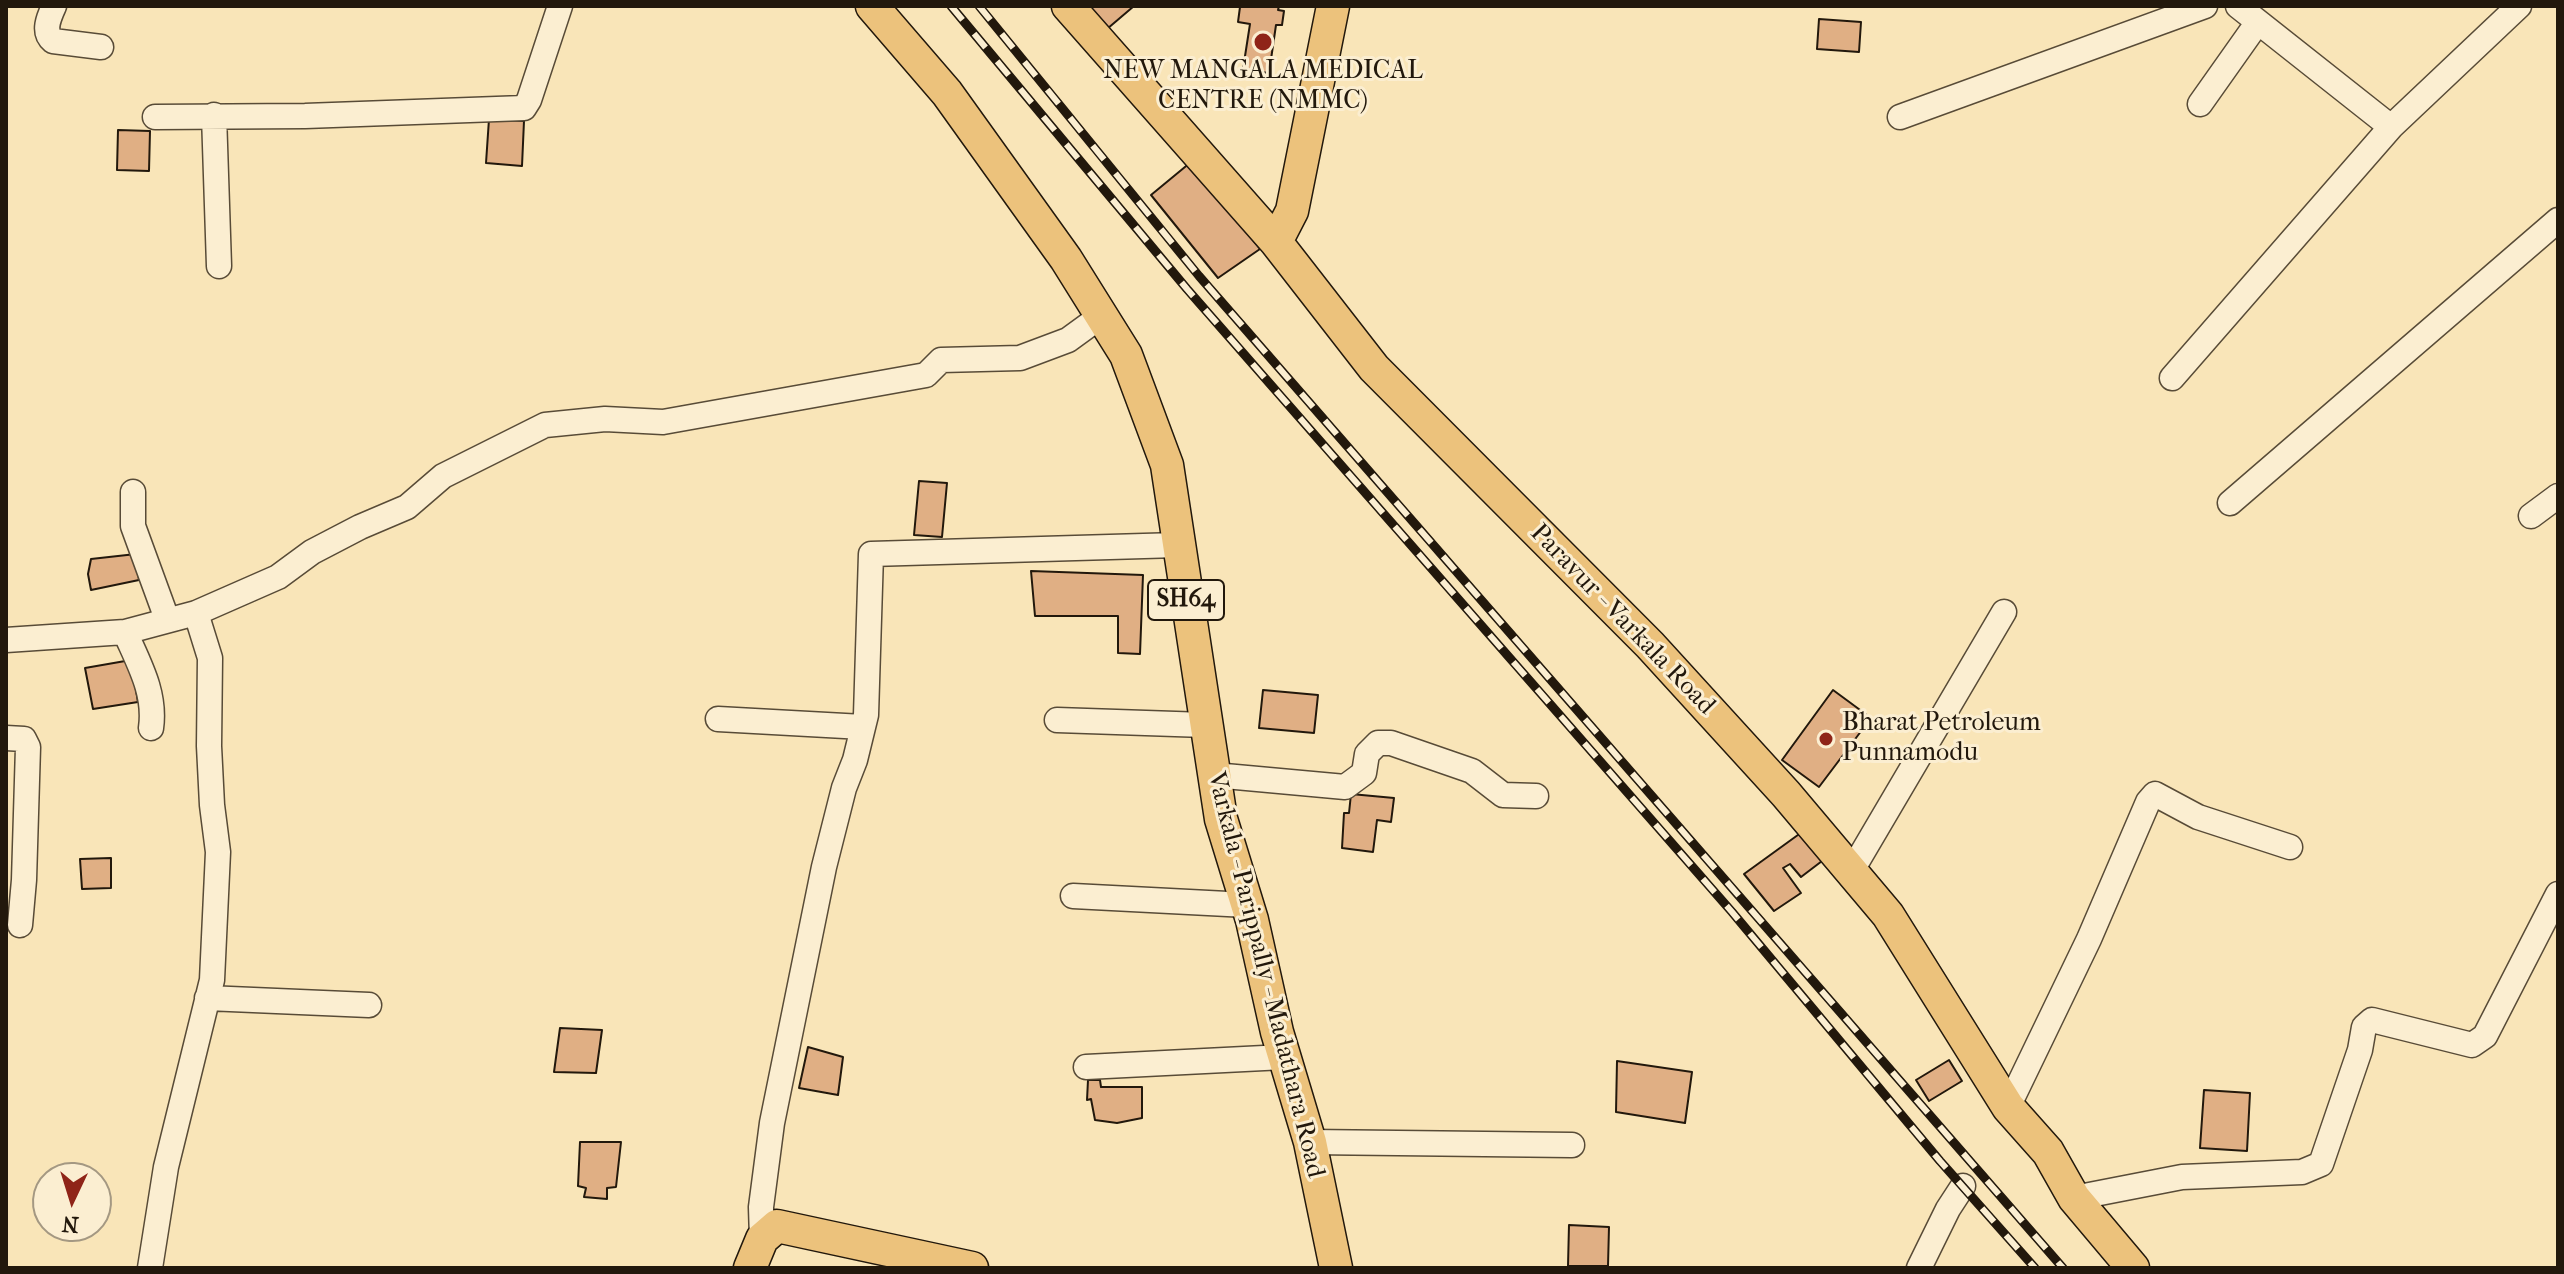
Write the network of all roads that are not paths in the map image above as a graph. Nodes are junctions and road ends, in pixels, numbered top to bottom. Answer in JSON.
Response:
{"nodes":[{"id":1,"x":54,"y":6,"type":"edge"},
{"id":2,"x":560,"y":6,"type":"edge"},
{"id":3,"x":872,"y":6,"type":"edge"},
{"id":4,"x":1068,"y":6,"type":"edge"},
{"id":5,"x":1333,"y":6,"type":"edge"},
{"id":6,"x":2205,"y":6,"type":"edge"},
{"id":7,"x":2238,"y":6,"type":"edge"},
{"id":8,"x":2519,"y":6,"type":"edge"},
{"id":9,"x":2258,"y":22,"type":"junction"},
{"id":10,"x":101,"y":47,"type":"dead end"},
{"id":11,"x":2200,"y":104,"type":"dead end"},
{"id":12,"x":214,"y":115,"type":"junction"},
{"id":13,"x":155,"y":117,"type":"dead end"},
{"id":14,"x":1900,"y":117,"type":"dead end"},
{"id":15,"x":2391,"y":127,"type":"junction"},
{"id":16,"x":2558,"y":220,"type":"edge"},
{"id":17,"x":1276,"y":242,"type":"junction"},
{"id":18,"x":219,"y":266,"type":"dead end"},
{"id":19,"x":1101,"y":316,"type":"junction"},
{"id":20,"x":2172,"y":378,"type":"dead end"},
{"id":21,"x":133,"y":492,"type":"dead end"},
{"id":22,"x":2558,"y":496,"type":"edge"},
{"id":23,"x":2230,"y":503,"type":"dead end"},
{"id":24,"x":2531,"y":516,"type":"dead end"},
{"id":25,"x":1178,"y":545,"type":"junction"},
{"id":26,"x":2004,"y":612,"type":"dead end"},
{"id":27,"x":196,"y":613,"type":"junction"},
{"id":28,"x":167,"y":619,"type":"junction"},
{"id":29,"x":125,"y":632,"type":"junction"},
{"id":30,"x":6,"y":640,"type":"edge"},
{"id":31,"x":718,"y":719,"type":"dead end"},
{"id":32,"x":1057,"y":720,"type":"dead end"},
{"id":33,"x":1205,"y":725,"type":"junction"},
{"id":34,"x":863,"y":727,"type":"junction"},
{"id":35,"x":151,"y":728,"type":"dead end"},
{"id":36,"x":6,"y":738,"type":"edge"},
{"id":37,"x":1214,"y":775,"type":"junction"},
{"id":38,"x":1536,"y":796,"type":"dead end"},
{"id":39,"x":2290,"y":847,"type":"dead end"},
{"id":40,"x":1851,"y":872,"type":"junction"},
{"id":41,"x":2558,"y":894,"type":"edge"},
{"id":42,"x":1073,"y":896,"type":"dead end"},
{"id":43,"x":1247,"y":905,"type":"junction"},
{"id":44,"x":20,"y":925,"type":"dead end"},
{"id":45,"x":207,"y":998,"type":"junction"},
{"id":46,"x":369,"y":1005,"type":"dead end"},
{"id":47,"x":1284,"y":1057,"type":"junction"},
{"id":48,"x":1086,"y":1067,"type":"dead end"},
{"id":49,"x":2008,"y":1107,"type":"junction"},
{"id":50,"x":1310,"y":1142,"type":"junction"},
{"id":51,"x":1572,"y":1145,"type":"dead end"},
{"id":52,"x":1963,"y":1186,"type":"dead end"},
{"id":53,"x":2074,"y":1198,"type":"junction"},
{"id":54,"x":756,"y":1254,"type":"edge"},
{"id":55,"x":150,"y":1268,"type":"edge"},
{"id":56,"x":972,"y":1268,"type":"edge"},
{"id":57,"x":1336,"y":1268,"type":"edge"},
{"id":58,"x":1919,"y":1268,"type":"edge"},
{"id":59,"x":2133,"y":1268,"type":"edge"}],
"edges":[{"from":1,"to":10,"type":"street"},
{"from":2,"to":12,"type":"street"},
{"from":3,"to":19,"type":"main road","name":"Varkala - Parippally - Madathara Road","number":"SH64"},
{"from":4,"to":17,"type":"main road","name":"Paravur - Varkala Road"},
{"from":5,"to":17,"type":"main road"},
{"from":6,"to":14,"type":"street"},
{"from":7,"to":9,"type":"street"},
{"from":8,"to":15,"type":"street"},
{"from":9,"to":11,"type":"street"},
{"from":9,"to":15,"type":"street"},
{"from":12,"to":13,"type":"street"},
{"from":12,"to":18,"type":"street"},
{"from":15,"to":20,"type":"street"},
{"from":16,"to":23,"type":"street"},
{"from":17,"to":40,"type":"main road","name":"Paravur - Varkala Road"},
{"from":19,"to":25,"type":"main road","name":"Varkala - Parippally - Madathara Road","number":"SH64"},
{"from":19,"to":27,"type":"street"},
{"from":21,"to":28,"type":"street"},
{"from":22,"to":24,"type":"street"},
{"from":25,"to":33,"type":"main road","name":"Varkala - Parippally - Madathara Road","number":"SH64"},
{"from":25,"to":34,"type":"street"},
{"from":26,"to":40,"type":"street"},
{"from":27,"to":28,"type":"street"},
{"from":27,"to":45,"type":"street"},
{"from":28,"to":29,"type":"street"},
{"from":29,"to":30,"type":"street"},
{"from":29,"to":35,"type":"street"},
{"from":31,"to":34,"type":"street"},
{"from":32,"to":33,"type":"street"},
{"from":33,"to":37,"type":"main road","name":"Varkala - Parippally - Madathara Road","number":"SH64"},
{"from":34,"to":54,"type":"street"},
{"from":36,"to":44,"type":"street"},
{"from":37,"to":38,"type":"street"},
{"from":37,"to":43,"type":"main road","name":"Varkala - Parippally - Madathara Road","number":"SH64"},
{"from":39,"to":49,"type":"street"},
{"from":40,"to":49,"type":"main road","name":"Paravur - Varkala Road"},
{"from":41,"to":53,"type":"street"},
{"from":42,"to":43,"type":"street"},
{"from":43,"to":47,"type":"main road","name":"Varkala - Parippally - Madathara Road","number":"SH64"},
{"from":45,"to":46,"type":"street"},
{"from":45,"to":55,"type":"street"},
{"from":47,"to":48,"type":"street"},
{"from":47,"to":50,"type":"main road","name":"Varkala - Parippally - Madathara Road","number":"SH64"},
{"from":49,"to":53,"type":"main road","name":"Paravur - Varkala Road"},
{"from":50,"to":51,"type":"street"},
{"from":50,"to":57,"type":"main road","name":"Varkala - Parippally - Madathara Road","number":"SH64"},
{"from":52,"to":58,"type":"street"},
{"from":53,"to":59,"type":"main road","name":"Paravur - Varkala Road"},
{"from":54,"to":56,"type":"main road"}]}
